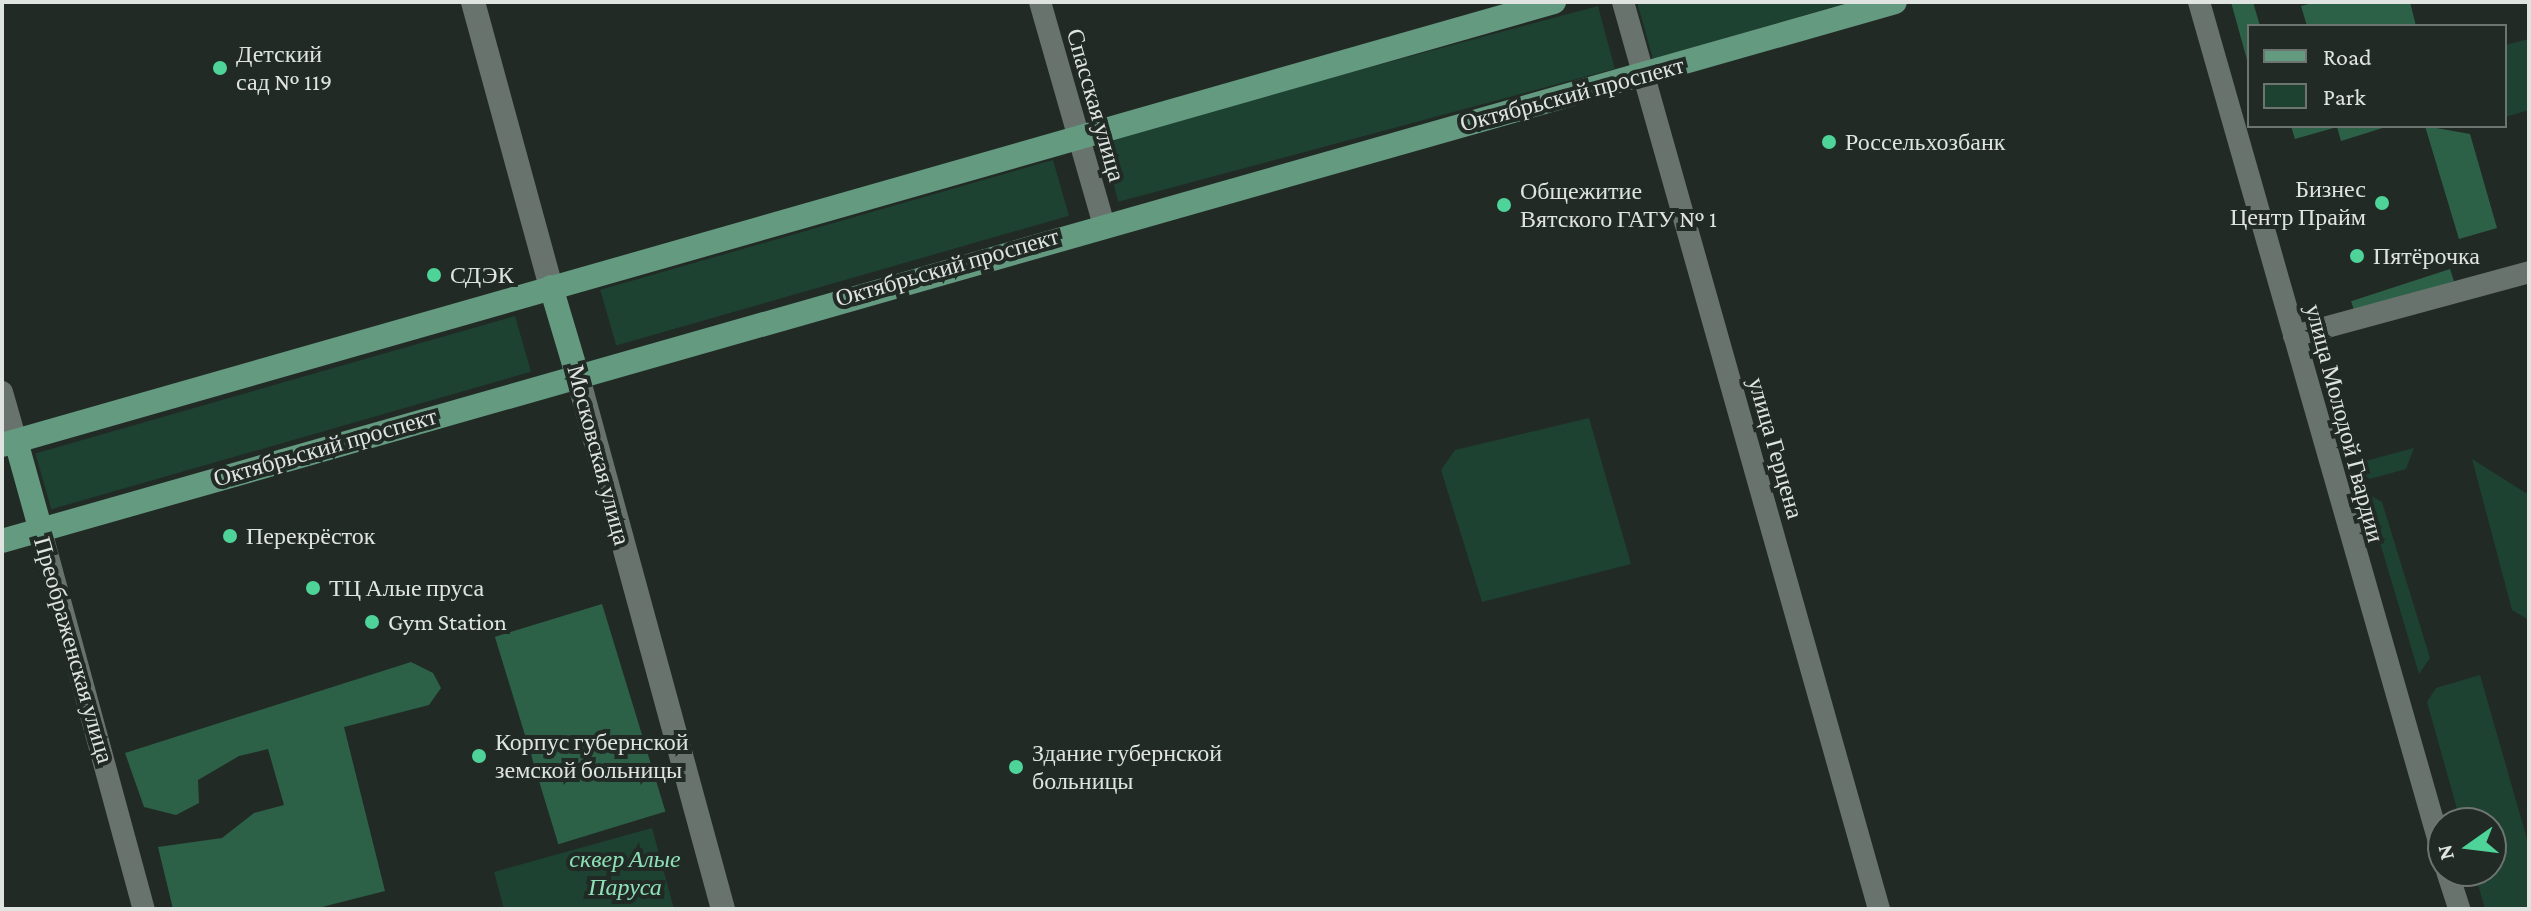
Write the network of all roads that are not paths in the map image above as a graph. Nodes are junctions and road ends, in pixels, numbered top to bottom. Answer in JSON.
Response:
{"nodes":[{"id":1,"x":473,"y":2,"type":"edge"},
{"id":2,"x":1040,"y":2,"type":"edge"},
{"id":3,"x":1554,"y":2,"type":"edge"},
{"id":4,"x":1623,"y":2,"type":"edge"},
{"id":5,"x":1895,"y":2,"type":"edge"},
{"id":6,"x":2199,"y":2,"type":"edge"},
{"id":7,"x":1644,"y":75,"type":"junction"},
{"id":8,"x":1079,"y":137,"type":"junction"},
{"id":9,"x":1103,"y":222,"type":"junction"},
{"id":10,"x":2529,"y":272,"type":"edge"},
{"id":11,"x":551,"y":287,"type":"junction"},
{"id":12,"x":2294,"y":336,"type":"junction"},
{"id":13,"x":577,"y":374,"type":"junction"},
{"id":14,"x":2,"y":392,"type":"edge"},
{"id":15,"x":9,"y":443,"type":"edge"},
{"id":16,"x":41,"y":531,"type":"junction"},
{"id":17,"x":2,"y":541,"type":"edge"},
{"id":18,"x":2429,"y":807,"type":"edge"},
{"id":19,"x":2452,"y":887,"type":"edge"},
{"id":20,"x":144,"y":909,"type":"edge"},
{"id":21,"x":723,"y":909,"type":"edge"},
{"id":22,"x":1879,"y":909,"type":"edge"},
{"id":23,"x":2459,"y":909,"type":"edge"}],
"edges":[{"from":1,"to":11,"type":"main road","name":"Московская улица"},
{"from":2,"to":8,"type":"street","name":"Спасская улица"},
{"from":3,"to":8,"type":"main road"},
{"from":4,"to":7,"type":"street","name":"улица Герцена"},
{"from":5,"to":7,"type":"main road","name":"Октябрьский проспект"},
{"from":6,"to":12,"type":"street","name":"улица Молодой Гвардии"},
{"from":7,"to":9,"type":"main road","name":"Октябрьский проспект"},
{"from":7,"to":22,"type":"street","name":"улица Герцена"},
{"from":8,"to":9,"type":"street","name":"Спасская улица"},
{"from":8,"to":11,"type":"main road"},
{"from":9,"to":13,"type":"main road","name":"Октябрьский проспект"},
{"from":10,"to":12,"type":"street"},
{"from":11,"to":13,"type":"main road","name":"Московская улица"},
{"from":11,"to":15,"type":"main road"},
{"from":12,"to":18,"type":"street","name":"улица Молодой Гвардии"},
{"from":13,"to":16,"type":"main road","name":"Октябрьский проспект"},
{"from":13,"to":21,"type":"main road","name":"Московская улица"},
{"from":14,"to":15,"type":"street","name":"Преображенская улица"},
{"from":15,"to":16,"type":"main road","name":"Преображенская улица"},
{"from":16,"to":17,"type":"main road","name":"Октябрьский проспект"},
{"from":16,"to":20,"type":"street","name":"Преображенская улица"},
{"from":19,"to":23,"type":"street"}]}
